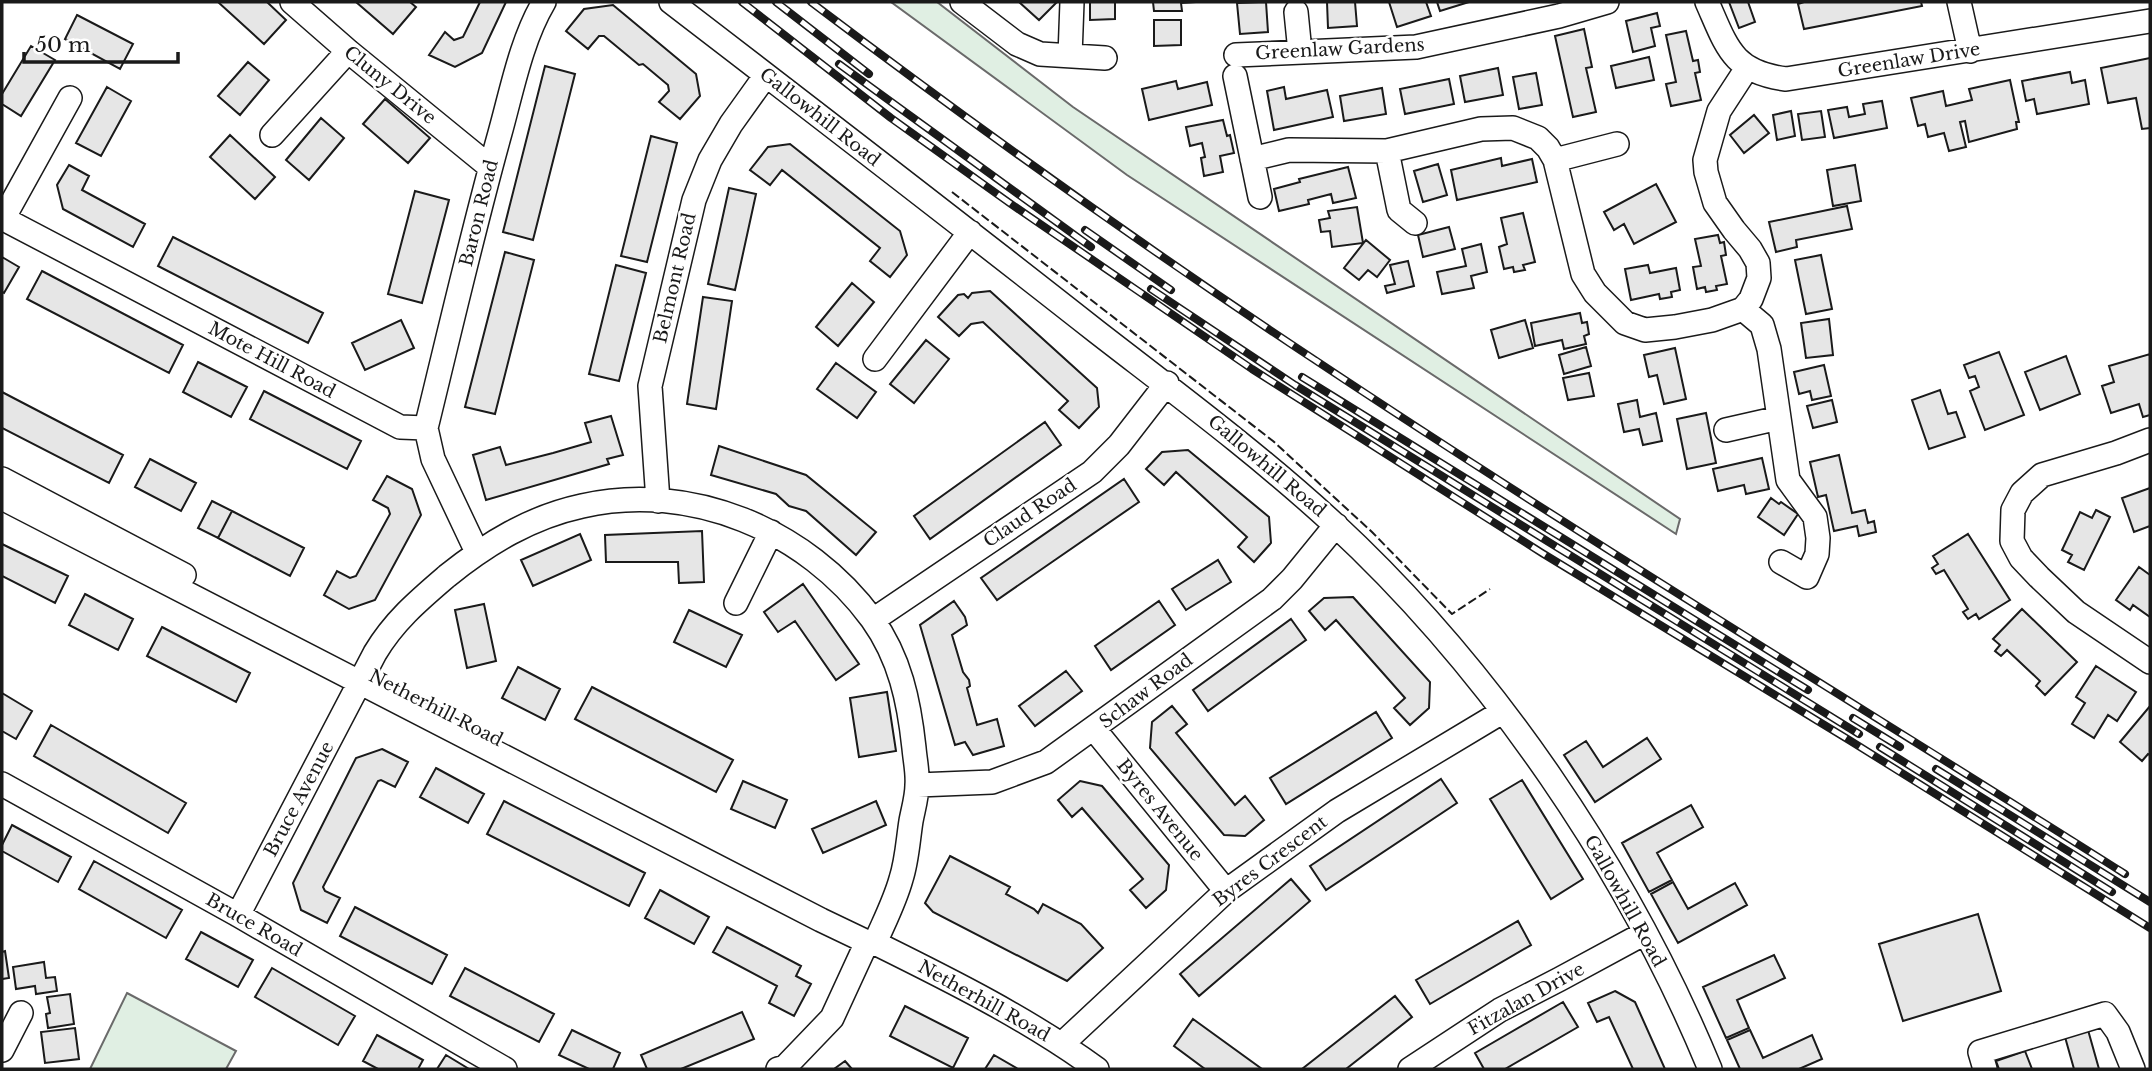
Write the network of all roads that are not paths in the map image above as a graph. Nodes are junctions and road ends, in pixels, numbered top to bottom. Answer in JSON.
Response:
{"nodes":[{"id":1,"x":292,"y":2,"type":"edge"},
{"id":2,"x":544,"y":2,"type":"edge"},
{"id":3,"x":671,"y":2,"type":"edge"},
{"id":4,"x":962,"y":2,"type":"edge"},
{"id":5,"x":1072,"y":2,"type":"edge"},
{"id":6,"x":1607,"y":2,"type":"edge"},
{"id":7,"x":1707,"y":2,"type":"edge"},
{"id":8,"x":1959,"y":2,"type":"edge"},
{"id":9,"x":1296,"y":12,"type":"dead end"},
{"id":10,"x":2150,"y":21,"type":"edge"},
{"id":11,"x":348,"y":51,"type":"junction"},
{"id":12,"x":1970,"y":51,"type":"junction"},
{"id":13,"x":1300,"y":52,"type":"junction"},
{"id":14,"x":1070,"y":56,"type":"junction"},
{"id":15,"x":1105,"y":58,"type":"dead end"},
{"id":16,"x":1747,"y":68,"type":"junction"},
{"id":17,"x":766,"y":75,"type":"junction"},
{"id":18,"x":70,"y":98,"type":"dead end"},
{"id":19,"x":272,"y":135,"type":"dead end"},
{"id":20,"x":1617,"y":144,"type":"dead end"},
{"id":21,"x":1387,"y":151,"type":"junction"},
{"id":22,"x":1252,"y":159,"type":"junction"},
{"id":23,"x":1555,"y":160,"type":"junction"},
{"id":24,"x":490,"y":167,"type":"junction"},
{"id":25,"x":1260,"y":197,"type":"dead end"},
{"id":26,"x":2,"y":218,"type":"edge"},
{"id":27,"x":1415,"y":223,"type":"dead end"},
{"id":28,"x":970,"y":232,"type":"junction"},
{"id":29,"x":1742,"y":309,"type":"junction"},
{"id":30,"x":875,"y":359,"type":"dead end"},
{"id":31,"x":1167,"y":383,"type":"junction"},
{"id":32,"x":1779,"y":418,"type":"junction"},
{"id":33,"x":426,"y":428,"type":"junction"},
{"id":34,"x":1726,"y":430,"type":"dead end"},
{"id":35,"x":2150,"y":440,"type":"edge"},
{"id":36,"x":2,"y":478,"type":"edge"},
{"id":37,"x":2,"y":498,"type":"edge"},
{"id":38,"x":658,"y":501,"type":"junction"},
{"id":39,"x":1336,"y":525,"type":"junction"},
{"id":40,"x":771,"y":532,"type":"junction"},
{"id":41,"x":477,"y":552,"type":"junction"},
{"id":42,"x":1781,"y":562,"type":"dead end"},
{"id":43,"x":736,"y":603,"type":"dead end"},
{"id":44,"x":873,"y":620,"type":"junction"},
{"id":45,"x":2150,"y":662,"type":"edge"},
{"id":46,"x":363,"y":677,"type":"junction"},
{"id":47,"x":1503,"y":712,"type":"junction"},
{"id":48,"x":1094,"y":729,"type":"junction"},
{"id":49,"x":2,"y":784,"type":"edge"},
{"id":50,"x":918,"y":785,"type":"junction"},
{"id":51,"x":1226,"y":891,"type":"junction"},
{"id":52,"x":238,"y":915,"type":"junction"},
{"id":53,"x":1645,"y":933,"type":"junction"},
{"id":54,"x":871,"y":942,"type":"junction"},
{"id":55,"x":21,"y":1013,"type":"dead end"},
{"id":56,"x":1062,"y":1044,"type":"junction"},
{"id":57,"x":2,"y":1050,"type":"edge"},
{"id":58,"x":505,"y":1069,"type":"edge"},
{"id":59,"x":778,"y":1069,"type":"edge"},
{"id":60,"x":1097,"y":1069,"type":"edge"},
{"id":61,"x":1410,"y":1069,"type":"edge"},
{"id":62,"x":1710,"y":1069,"type":"edge"},
{"id":63,"x":1985,"y":1069,"type":"edge"},
{"id":64,"x":2133,"y":1069,"type":"edge"}],
"edges":[{"from":1,"to":11,"type":"street","name":"Cluny Drive"},
{"from":2,"to":24,"type":"street","name":"Baron Road"},
{"from":3,"to":17,"type":"street","name":"Gallowhill Road"},
{"from":4,"to":14,"type":"street"},
{"from":5,"to":14,"type":"street"},
{"from":6,"to":13,"type":"street","name":"Greenlaw Gardens"},
{"from":7,"to":16,"type":"street"},
{"from":8,"to":12,"type":"street"},
{"from":9,"to":13,"type":"street"},
{"from":10,"to":12,"type":"street","name":"Greenlaw Drive"},
{"from":11,"to":19,"type":"street"},
{"from":11,"to":24,"type":"street","name":"Cluny Drive"},
{"from":12,"to":16,"type":"street","name":"Greenlaw Drive"},
{"from":13,"to":22,"type":"street","name":"Greenlaw Gardens"},
{"from":14,"to":15,"type":"street"},
{"from":16,"to":29,"type":"street"},
{"from":17,"to":28,"type":"street","name":"Gallowhill Road"},
{"from":17,"to":38,"type":"street","name":"Belmont Road"},
{"from":18,"to":26,"type":"street"},
{"from":20,"to":23,"type":"street"},
{"from":21,"to":22,"type":"street"},
{"from":21,"to":23,"type":"street"},
{"from":21,"to":27,"type":"street"},
{"from":22,"to":25,"type":"street"},
{"from":23,"to":29,"type":"street"},
{"from":24,"to":33,"type":"street","name":"Baron Road"},
{"from":26,"to":33,"type":"street","name":"Mote Hill Road"},
{"from":28,"to":30,"type":"street"},
{"from":28,"to":31,"type":"street","name":"Gallowhill Road"},
{"from":29,"to":32,"type":"street"},
{"from":31,"to":39,"type":"street","name":"Gallowhill Road"},
{"from":31,"to":44,"type":"street","name":"Claud Road"},
{"from":32,"to":34,"type":"street"},
{"from":32,"to":42,"type":"street"},
{"from":33,"to":41,"type":"street"},
{"from":35,"to":45,"type":"street"},
{"from":36,"to":46,"type":"street","name":"Netherhill Road"},
{"from":37,"to":46,"type":"street","name":"Netherhill Road"},
{"from":38,"to":40,"type":"street","name":"Bruce Avenue"},
{"from":38,"to":41,"type":"street","name":"Bruce Avenue"},
{"from":39,"to":47,"type":"street","name":"Gallowhill Road"},
{"from":39,"to":48,"type":"street","name":"Schaw Road"},
{"from":40,"to":43,"type":"street"},
{"from":40,"to":44,"type":"street","name":"Bruce Avenue"},
{"from":41,"to":46,"type":"street","name":"Bruce Avenue"},
{"from":44,"to":50,"type":"street","name":"Bruce Avenue"},
{"from":46,"to":52,"type":"street","name":"Bruce Avenue"},
{"from":46,"to":54,"type":"street","name":"Netherhill Road"},
{"from":47,"to":51,"type":"street","name":"Byres Crescent"},
{"from":47,"to":53,"type":"street","name":"Gallowhill Road"},
{"from":48,"to":50,"type":"street","name":"Schaw Road"},
{"from":48,"to":51,"type":"street","name":"Byres Avenue"},
{"from":49,"to":52,"type":"street","name":"Bruce Road"},
{"from":50,"to":54,"type":"street","name":"Bruce Avenue"},
{"from":51,"to":56,"type":"street","name":"Byres Crescent"},
{"from":52,"to":58,"type":"street","name":"Bruce Road"},
{"from":53,"to":61,"type":"street","name":"Fitzalan Drive"},
{"from":53,"to":62,"type":"street","name":"Gallowhill Road"},
{"from":54,"to":56,"type":"street","name":"Netherhill Road"},
{"from":54,"to":59,"type":"street"},
{"from":55,"to":57,"type":"street"},
{"from":56,"to":60,"type":"street","name":"Netherhill Road"},
{"from":63,"to":64,"type":"street"}]}
